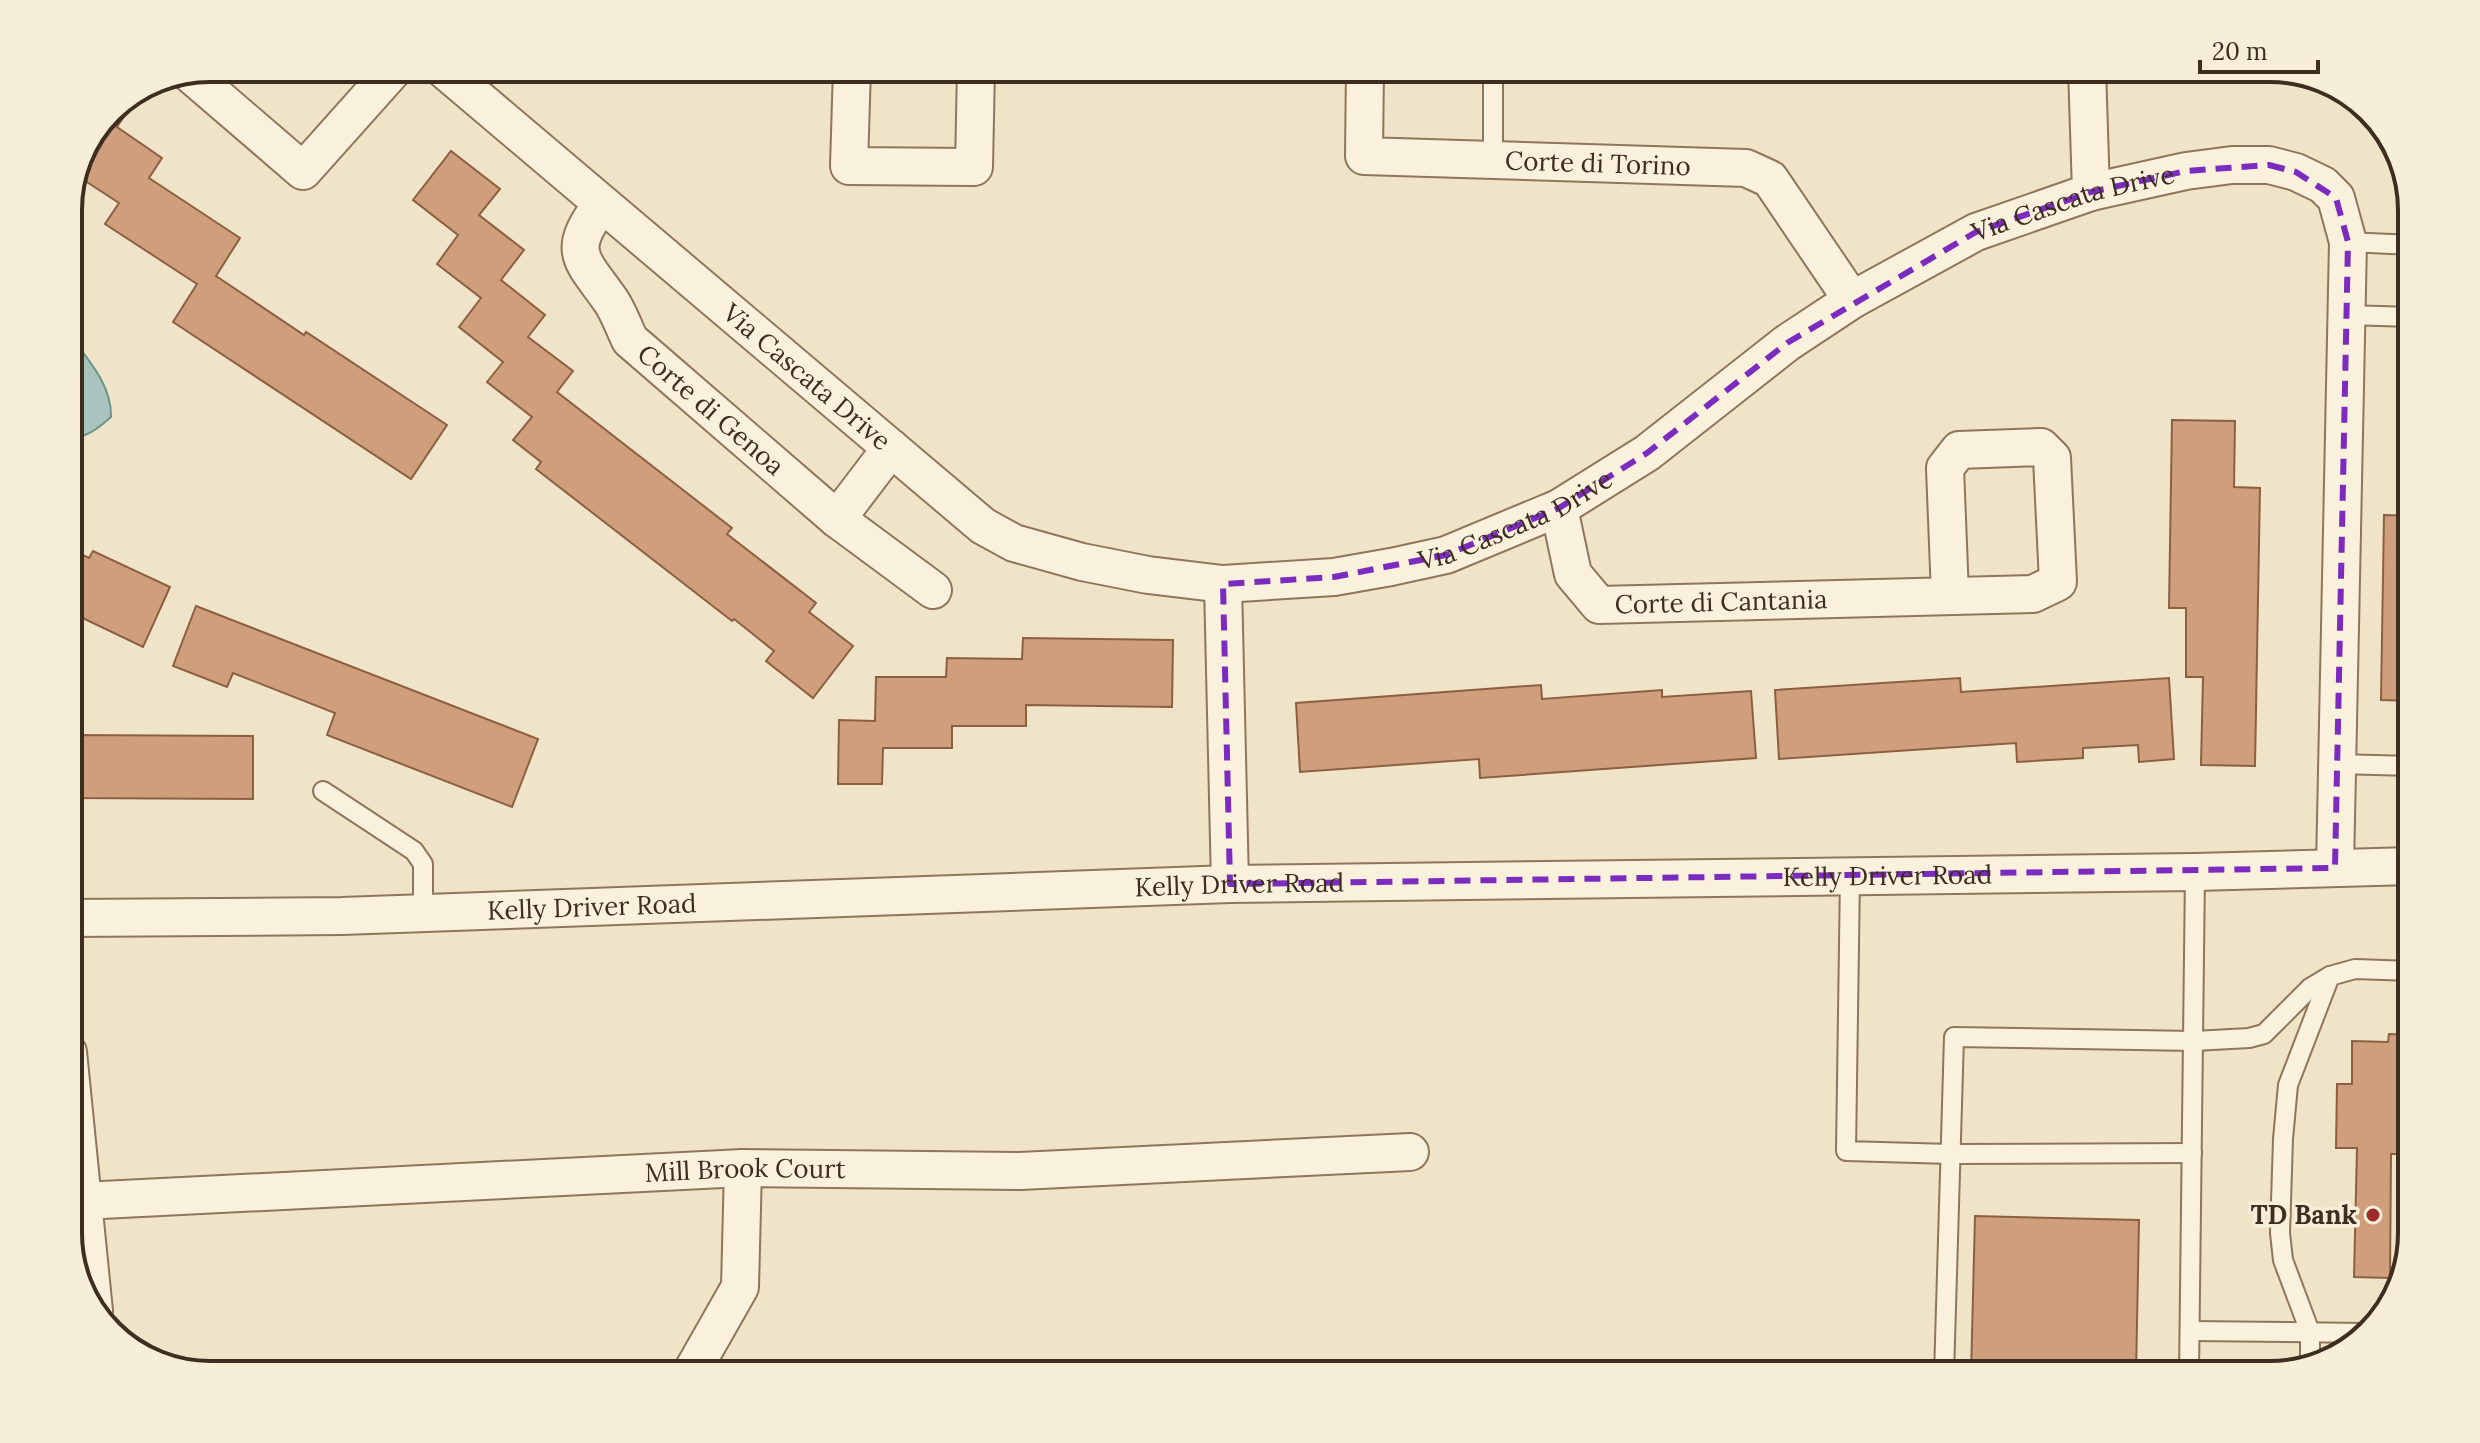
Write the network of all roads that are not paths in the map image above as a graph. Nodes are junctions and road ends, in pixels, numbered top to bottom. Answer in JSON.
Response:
{"nodes":[{"id":1,"x":382,"y":82,"type":"edge"},
{"id":2,"x":458,"y":82,"type":"edge"},
{"id":3,"x":852,"y":82,"type":"edge"},
{"id":4,"x":976,"y":82,"type":"edge"},
{"id":5,"x":1365,"y":82,"type":"edge"},
{"id":6,"x":1493,"y":82,"type":"edge"},
{"id":7,"x":2087,"y":82,"type":"edge"},
{"id":8,"x":200,"y":83,"type":"edge"},
{"id":9,"x":1493,"y":160,"type":"junction"},
{"id":10,"x":2091,"y":192,"type":"junction"},
{"id":11,"x":602,"y":204,"type":"junction"},
{"id":12,"x":2348,"y":242,"type":"junction"},
{"id":13,"x":2398,"y":244,"type":"edge"},
{"id":14,"x":1852,"y":300,"type":"junction"},
{"id":15,"x":2347,"y":315,"type":"junction"},
{"id":16,"x":2398,"y":317,"type":"edge"},
{"id":17,"x":891,"y":448,"type":"junction"},
{"id":18,"x":1559,"y":508,"type":"junction"},
{"id":19,"x":837,"y":519,"type":"junction"},
{"id":20,"x":1223,"y":584,"type":"junction"},
{"id":21,"x":933,"y":590,"type":"dead end"},
{"id":22,"x":1950,"y":595,"type":"junction"},
{"id":23,"x":2337,"y":764,"type":"junction"},
{"id":24,"x":2398,"y":766,"type":"edge"},
{"id":25,"x":323,"y":791,"type":"dead end"},
{"id":26,"x":2398,"y":866,"type":"edge"},
{"id":27,"x":2335,"y":868,"type":"junction"},
{"id":28,"x":2195,"y":872,"type":"junction"},
{"id":29,"x":1850,"y":876,"type":"junction"},
{"id":30,"x":1230,"y":884,"type":"junction"},
{"id":31,"x":423,"y":913,"type":"junction"},
{"id":32,"x":82,"y":918,"type":"edge"},
{"id":33,"x":2398,"y":971,"type":"edge"},
{"id":34,"x":2330,"y":976,"type":"junction"},
{"id":35,"x":2194,"y":1041,"type":"junction"},
{"id":36,"x":1410,"y":1152,"type":"dead end"},
{"id":37,"x":2192,"y":1153,"type":"junction"},
{"id":38,"x":1951,"y":1154,"type":"junction"},
{"id":39,"x":743,"y":1168,"type":"junction"},
{"id":40,"x":82,"y":1201,"type":"joint"},
{"id":41,"x":90,"y":1277,"type":"edge"},
{"id":42,"x":2190,"y":1331,"type":"junction"},
{"id":43,"x":2310,"y":1332,"type":"junction"},
{"id":44,"x":2351,"y":1333,"type":"edge"},
{"id":45,"x":2310,"y":1354,"type":"edge"},
{"id":46,"x":698,"y":1361,"type":"edge"},
{"id":47,"x":1944,"y":1361,"type":"edge"},
{"id":48,"x":2189,"y":1361,"type":"edge"}],
"edges":[{"from":1,"to":8,"type":"street"},
{"from":2,"to":11,"type":"street","name":"Via Cascata Drive"},
{"from":3,"to":4,"type":"street"},
{"from":5,"to":9,"type":"street","name":"Corte di Torino"},
{"from":6,"to":9,"type":"lane"},
{"from":7,"to":10,"type":"street"},
{"from":9,"to":14,"type":"street","name":"Corte di Torino"},
{"from":10,"to":12,"type":"street","name":"Via Cascata Drive"},
{"from":10,"to":14,"type":"street","name":"Via Cascata Drive"},
{"from":11,"to":17,"type":"street","name":"Via Cascata Drive"},
{"from":11,"to":19,"type":"street","name":"Corte di Genoa"},
{"from":12,"to":13,"type":"lane"},
{"from":12,"to":15,"type":"street","name":"Via Cascata Drive"},
{"from":14,"to":18,"type":"street","name":"Via Cascata Drive"},
{"from":15,"to":16,"type":"lane"},
{"from":15,"to":23,"type":"street","name":"Via Cascata Drive"},
{"from":17,"to":19,"type":"street"},
{"from":17,"to":20,"type":"street","name":"Via Cascata Drive"},
{"from":18,"to":20,"type":"street","name":"Via Cascata Drive"},
{"from":18,"to":22,"type":"street","name":"Corte di Cantania"},
{"from":19,"to":21,"type":"street","name":"Corte di Genoa"},
{"from":20,"to":30,"type":"street"},
{"from":22,"to":22,"type":"street","name":"Corte di Cantania"},
{"from":23,"to":24,"type":"lane"},
{"from":23,"to":27,"type":"street","name":"Via Cascata Drive"},
{"from":25,"to":31,"type":"lane"},
{"from":26,"to":27,"type":"street","name":"Kelly Driver Road"},
{"from":27,"to":28,"type":"street","name":"Kelly Driver Road"},
{"from":28,"to":29,"type":"street","name":"Kelly Driver Road"},
{"from":28,"to":35,"type":"lane"},
{"from":29,"to":30,"type":"street","name":"Kelly Driver Road"},
{"from":29,"to":38,"type":"lane"},
{"from":30,"to":31,"type":"street","name":"Kelly Driver Road"},
{"from":31,"to":32,"type":"street","name":"Kelly Driver Road"},
{"from":33,"to":34,"type":"lane"},
{"from":34,"to":35,"type":"lane"},
{"from":34,"to":43,"type":"lane"},
{"from":35,"to":37,"type":"lane"},
{"from":35,"to":38,"type":"lane"},
{"from":36,"to":39,"type":"street","name":"Mill Brook Court"},
{"from":37,"to":38,"type":"lane"},
{"from":37,"to":42,"type":"lane"},
{"from":38,"to":47,"type":"lane"},
{"from":39,"to":40,"type":"street","name":"Mill Brook Court"},
{"from":39,"to":46,"type":"street"},
{"from":40,"to":41,"type":"street"},
{"from":42,"to":43,"type":"lane"},
{"from":42,"to":48,"type":"lane"},
{"from":43,"to":44,"type":"lane"},
{"from":43,"to":45,"type":"lane"}]}
